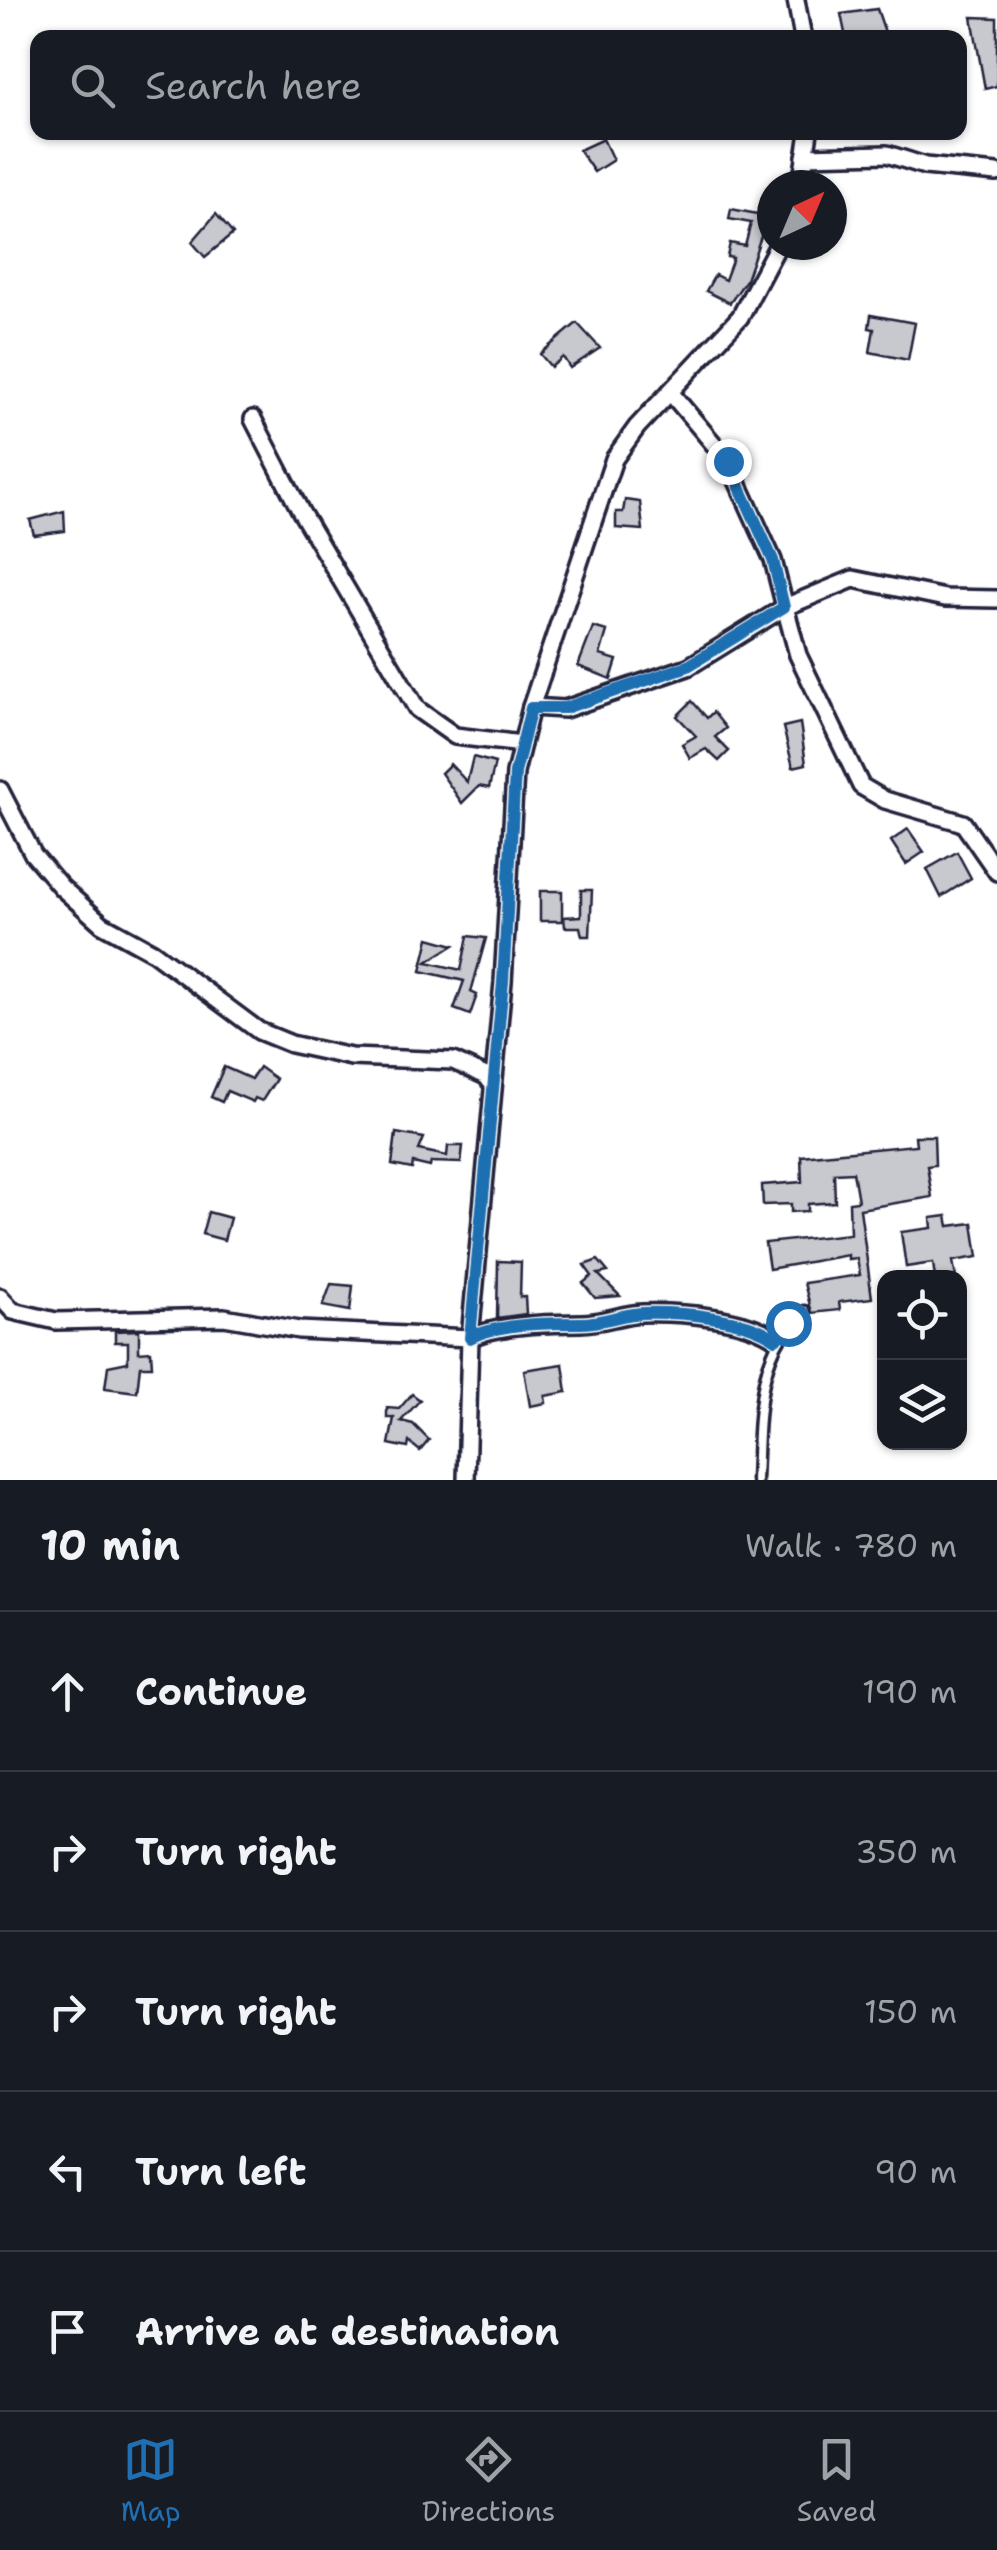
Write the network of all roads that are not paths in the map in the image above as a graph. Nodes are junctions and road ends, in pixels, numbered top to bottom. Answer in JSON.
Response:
{"nodes":[{"id":1,"x":796,"y":0,"type":"edge"},
{"id":2,"x":802,"y":30,"type":"edge"},
{"id":3,"x":808,"y":140,"type":"edge"},
{"id":4,"x":805,"y":156,"type":"junction"},
{"id":5,"x":803,"y":170,"type":"edge"},
{"id":6,"x":997,"y":174,"type":"edge"},
{"id":7,"x":770,"y":260,"type":"edge"},
{"id":8,"x":670,"y":392,"type":"junction"},
{"id":9,"x":253,"y":420,"type":"dead end"},
{"id":10,"x":997,"y":599,"type":"edge"},
{"id":11,"x":784,"y":607,"type":"junction"},
{"id":12,"x":531,"y":708,"type":"junction"},
{"id":13,"x":522,"y":744,"type":"junction"},
{"id":14,"x":0,"y":790,"type":"edge"},
{"id":15,"x":997,"y":872,"type":"edge"},
{"id":16,"x":493,"y":1084,"type":"junction"},
{"id":17,"x":0,"y":1297,"type":"edge"},
{"id":18,"x":805,"y":1311,"type":"dead end"},
{"id":19,"x":470,"y":1338,"type":"junction"},
{"id":20,"x":776,"y":1339,"type":"junction"},
{"id":21,"x":466,"y":1480,"type":"edge"},
{"id":22,"x":756,"y":1480,"type":"edge"}],
"edges":[{"from":1,"to":2,"type":"street"},
{"from":3,"to":4,"type":"street"},
{"from":4,"to":5,"type":"street"},
{"from":4,"to":6,"type":"street"},
{"from":7,"to":8,"type":"street"},
{"from":8,"to":11,"type":"street"},
{"from":8,"to":12,"type":"street"},
{"from":9,"to":13,"type":"street"},
{"from":10,"to":11,"type":"street"},
{"from":11,"to":12,"type":"street"},
{"from":11,"to":15,"type":"street"},
{"from":12,"to":13,"type":"street"},
{"from":13,"to":16,"type":"street"},
{"from":14,"to":16,"type":"street"},
{"from":16,"to":19,"type":"street"},
{"from":17,"to":19,"type":"street"},
{"from":18,"to":20,"type":"lane"},
{"from":19,"to":20,"type":"street"},
{"from":19,"to":21,"type":"street"},
{"from":20,"to":22,"type":"lane"}]}
